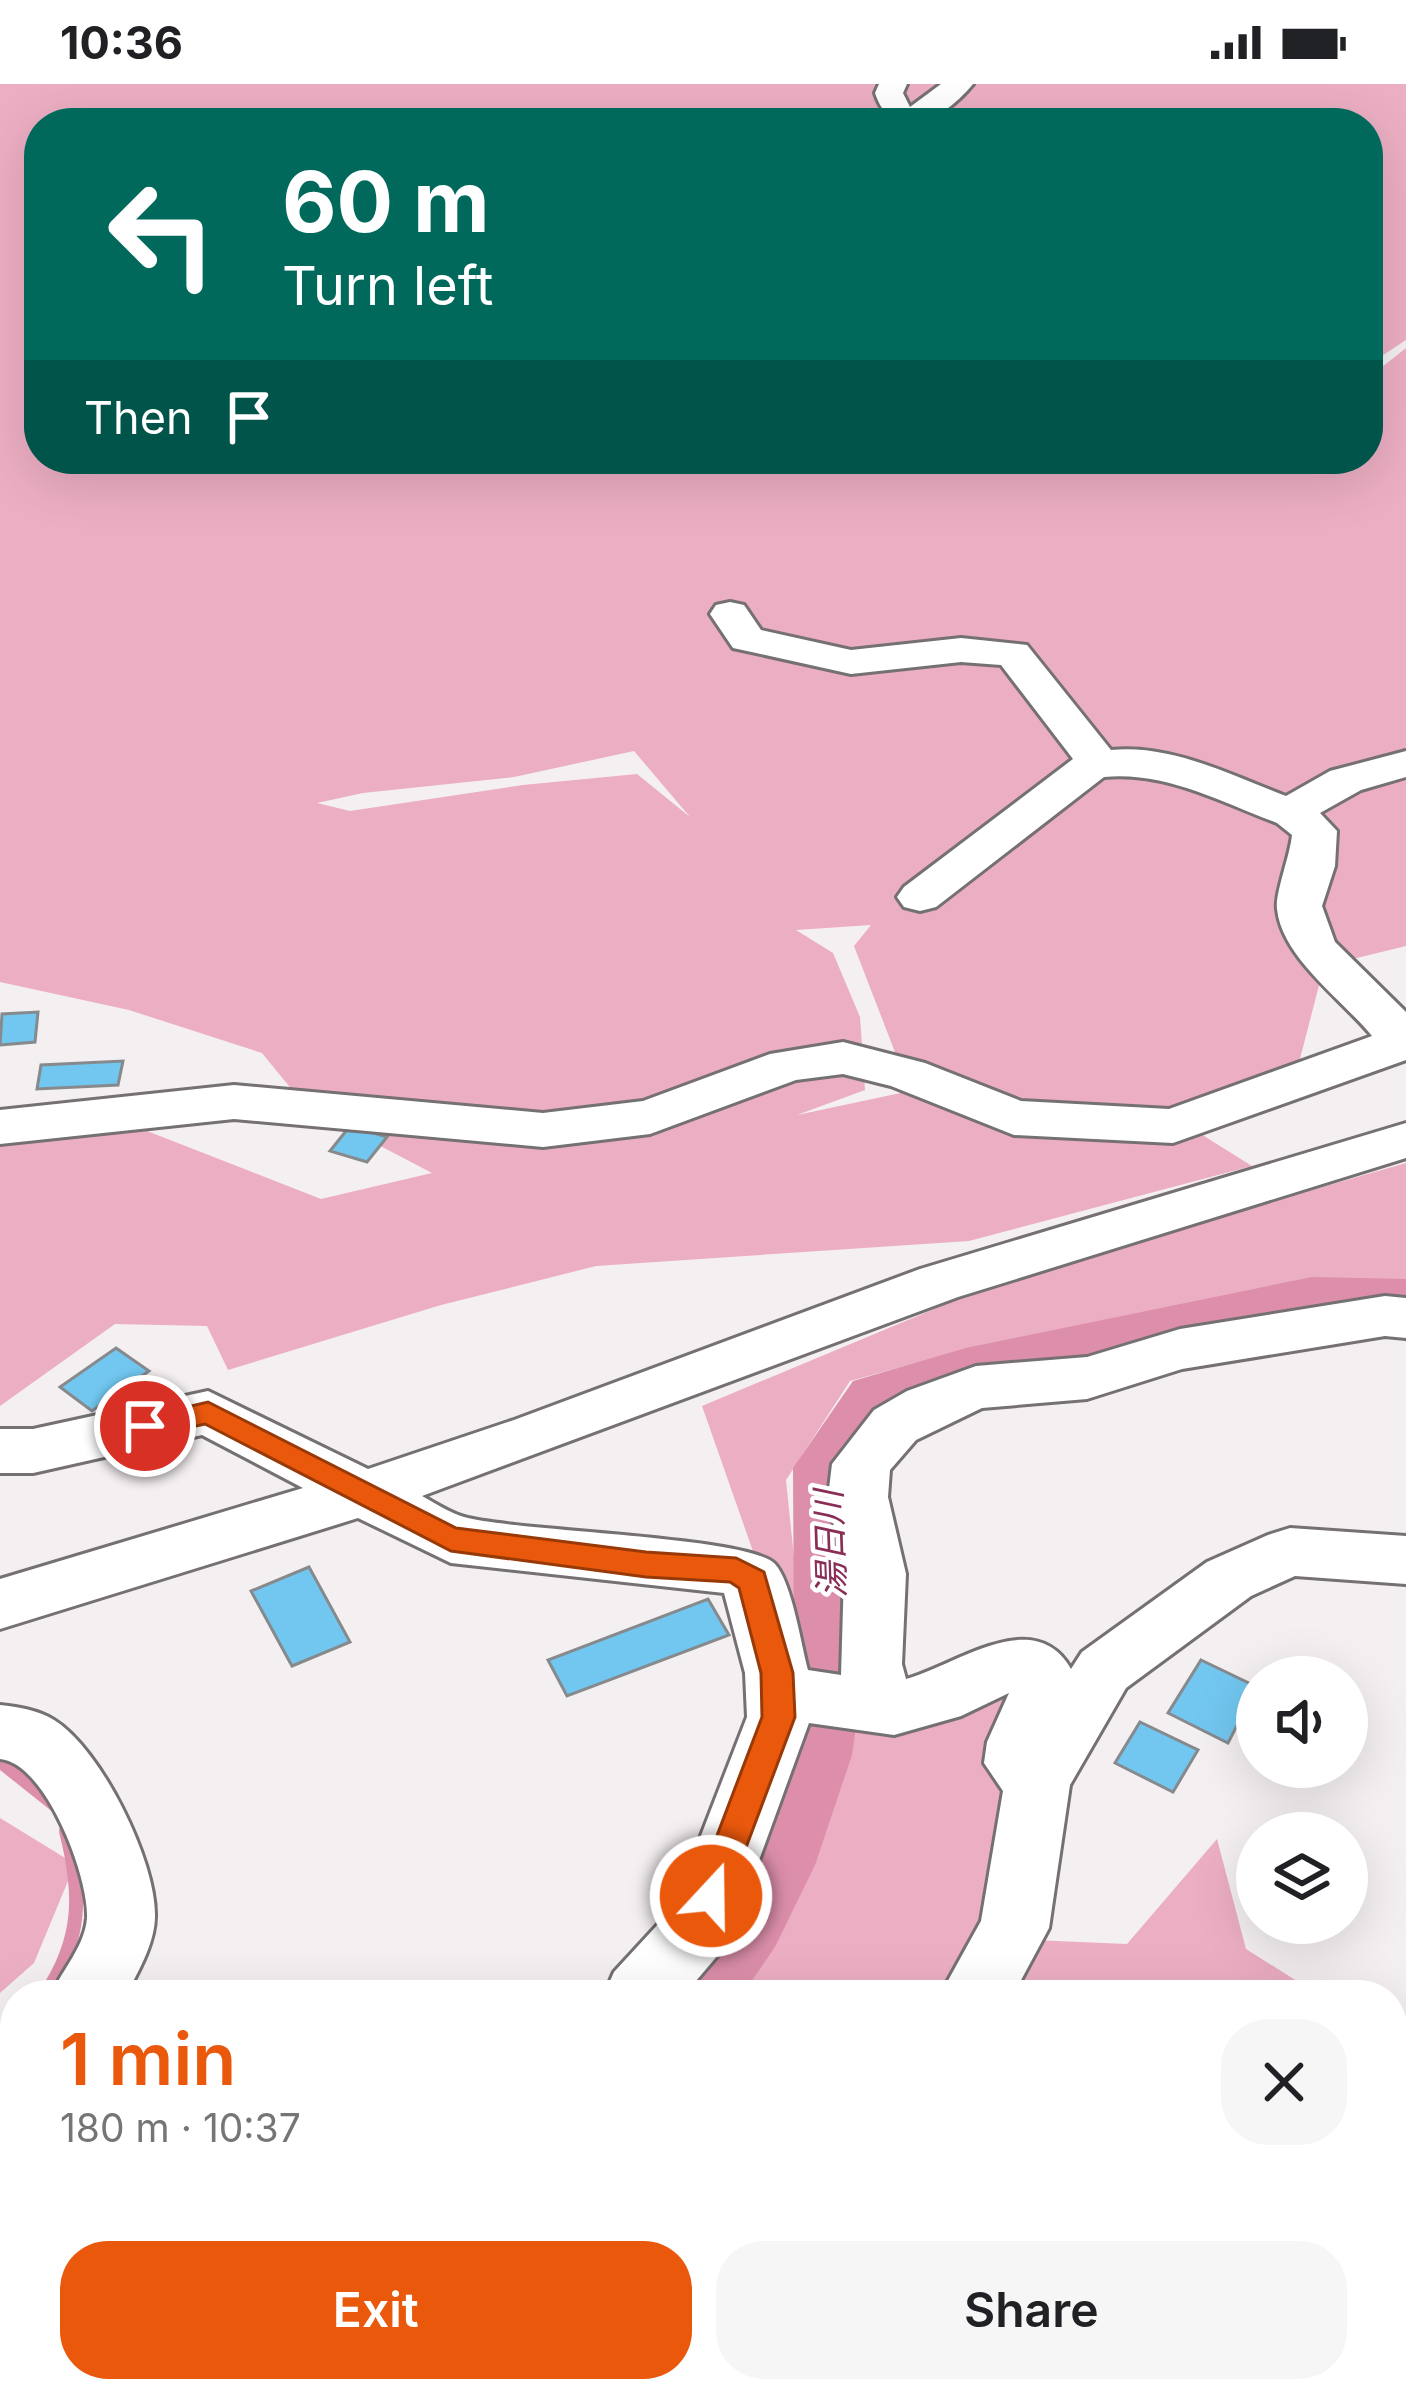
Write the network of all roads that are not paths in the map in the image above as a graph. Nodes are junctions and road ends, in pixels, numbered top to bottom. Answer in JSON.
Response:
{"nodes":[{"id":1,"x":959,"y":84,"type":"edge"},
{"id":2,"x":928,"y":108,"type":"edge"},
{"id":3,"x":730,"y":614,"type":"dead end"},
{"id":4,"x":1099,"y":764,"type":"junction"},
{"id":5,"x":1406,"y":764,"type":"edge"},
{"id":6,"x":1293,"y":814,"type":"junction"},
{"id":7,"x":920,"y":897,"type":"dead end"},
{"id":8,"x":1405,"y":1043,"type":"edge"},
{"id":9,"x":0,"y":1126,"type":"edge"},
{"id":10,"x":1406,"y":1140,"type":"edge"},
{"id":11,"x":1406,"y":1318,"type":"edge"},
{"id":12,"x":0,"y":1451,"type":"edge"},
{"id":13,"x":367,"y":1492,"type":"junction"},
{"id":14,"x":1406,"y":1560,"type":"edge"},
{"id":15,"x":0,"y":1604,"type":"edge"},
{"id":16,"x":778,"y":1694,"type":"junction"},
{"id":17,"x":881,"y":1707,"type":"junction"},
{"id":18,"x":0,"y":1732,"type":"edge"},
{"id":19,"x":1038,"y":1781,"type":"junction"},
{"id":20,"x":97,"y":1980,"type":"edge"},
{"id":21,"x":652,"y":1980,"type":"edge"},
{"id":22,"x":984,"y":1980,"type":"edge"}],
"edges":[{"from":1,"to":2,"type":"street"},
{"from":3,"to":4,"type":"street"},
{"from":4,"to":6,"type":"street"},
{"from":4,"to":7,"type":"street"},
{"from":5,"to":6,"type":"street"},
{"from":6,"to":8,"type":"street"},
{"from":8,"to":9,"type":"street"},
{"from":10,"to":13,"type":"street"},
{"from":11,"to":17,"type":"street"},
{"from":12,"to":13,"type":"street"},
{"from":13,"to":15,"type":"street"},
{"from":13,"to":16,"type":"street"},
{"from":14,"to":19,"type":"street"},
{"from":16,"to":17,"type":"street"},
{"from":16,"to":21,"type":"street"},
{"from":17,"to":19,"type":"street"},
{"from":18,"to":20,"type":"street"},
{"from":19,"to":22,"type":"street"}]}
